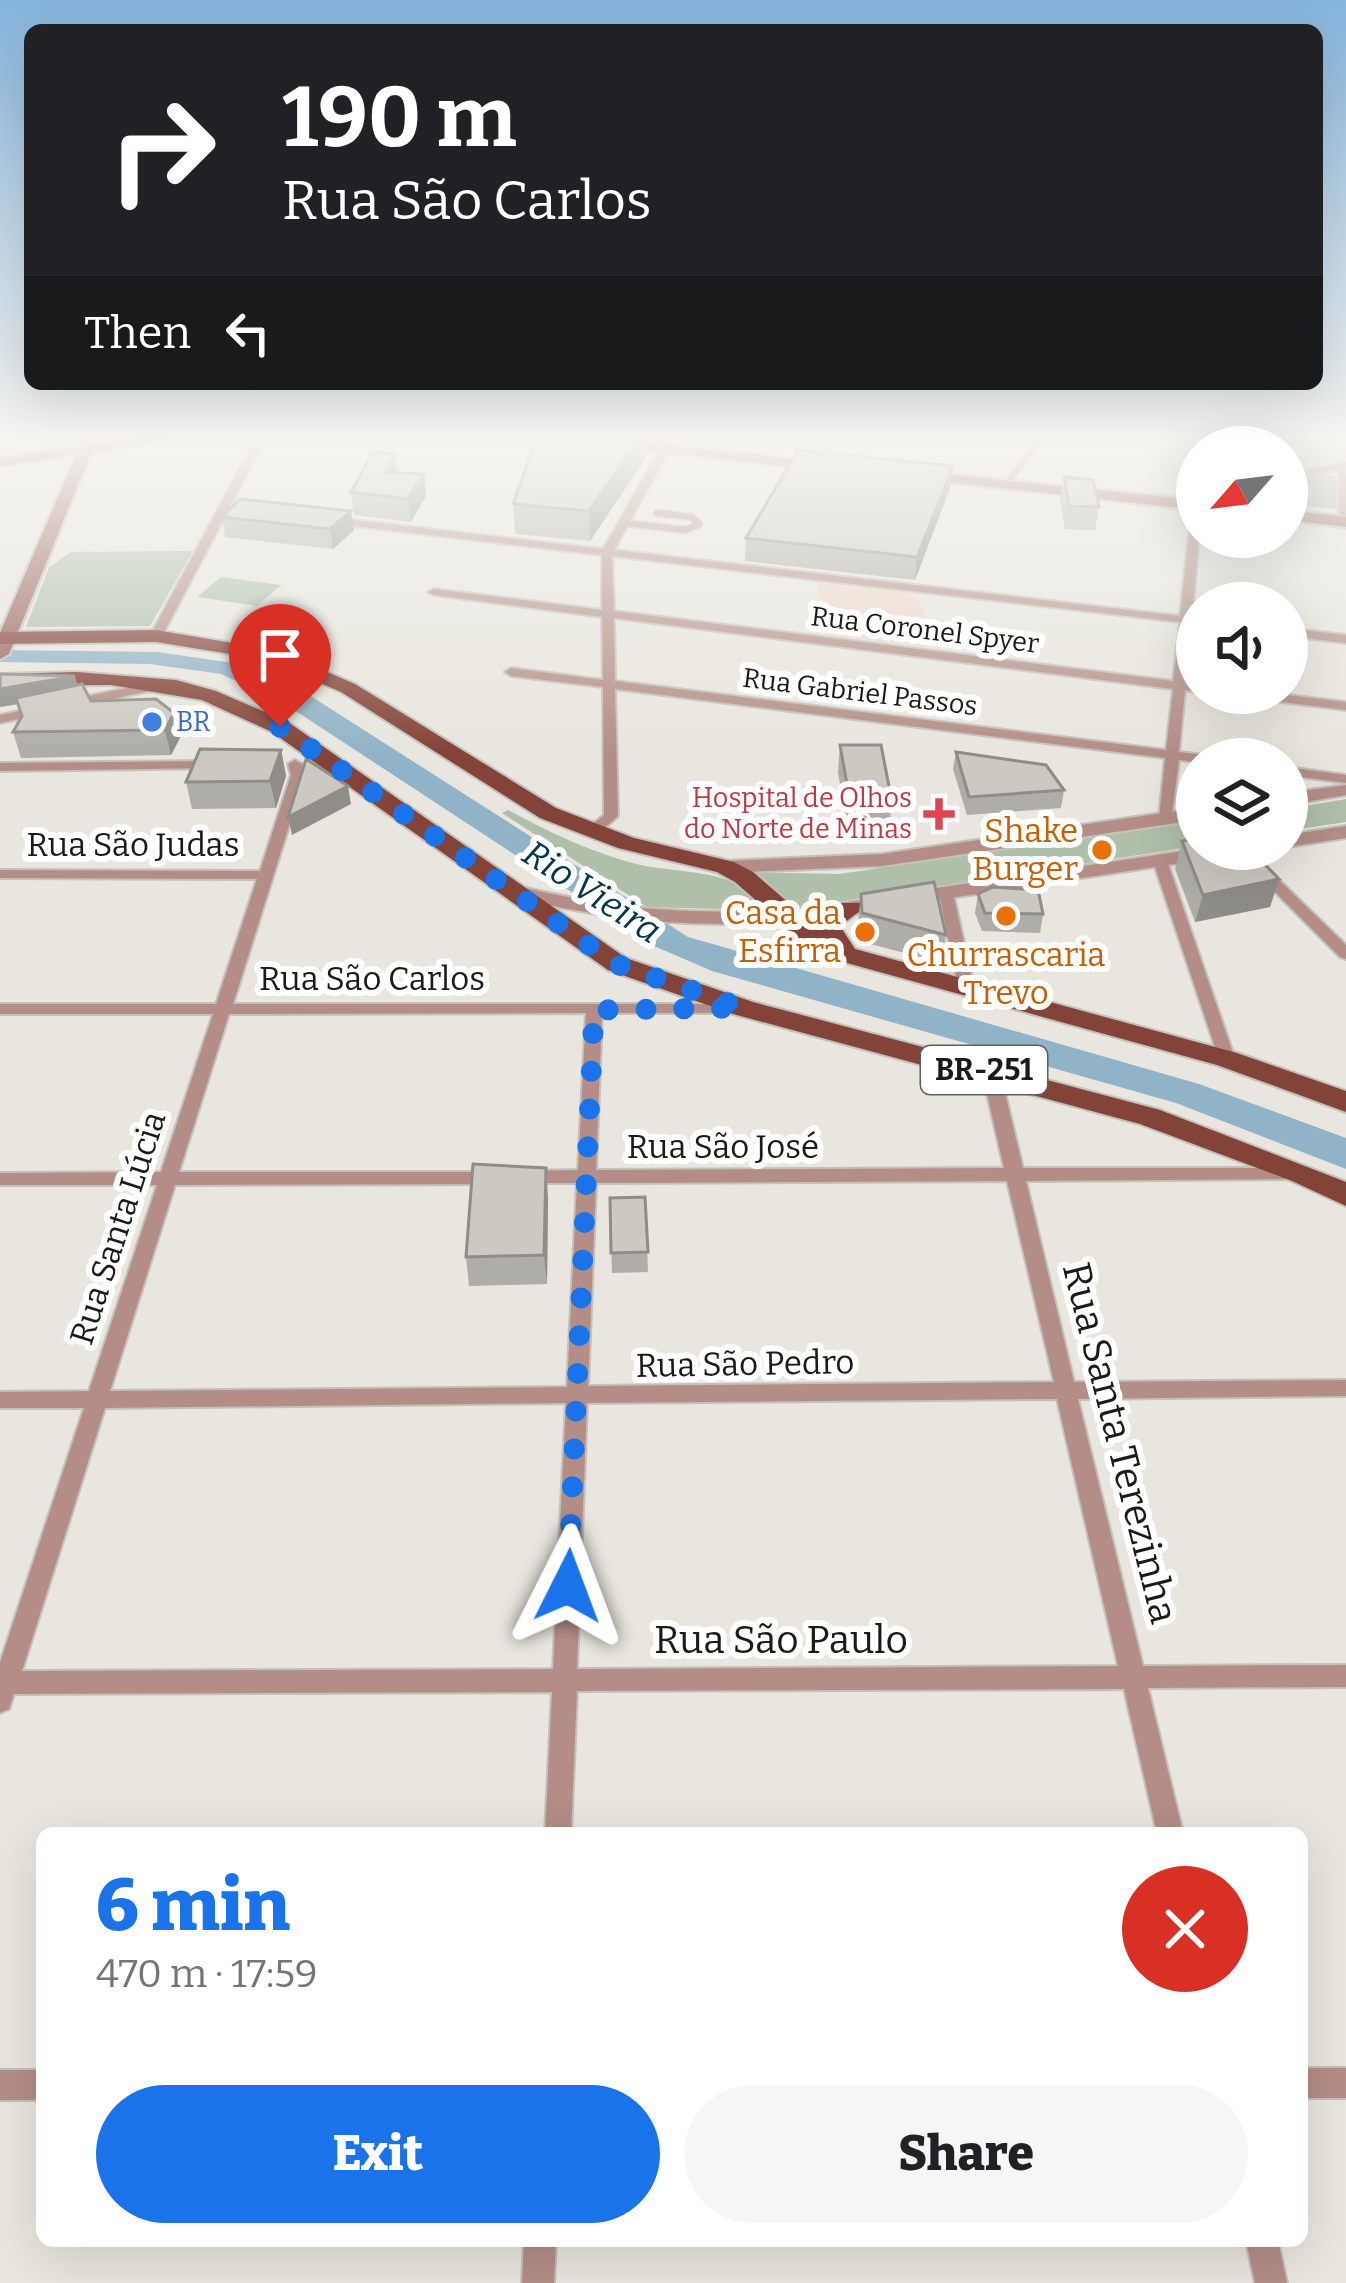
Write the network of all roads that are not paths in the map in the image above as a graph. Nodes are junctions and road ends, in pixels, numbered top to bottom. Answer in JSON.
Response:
{"nodes":[{"id":1,"x":47,"y":541,"type":"edge"},
{"id":2,"x":210,"y":541,"type":"edge"},
{"id":3,"x":509,"y":541,"type":"edge"},
{"id":4,"x":615,"y":541,"type":"edge"},
{"id":5,"x":608,"y":552,"type":"junction"},
{"id":6,"x":434,"y":592,"type":"dead end"},
{"id":7,"x":609,"y":615,"type":"junction"},
{"id":8,"x":1176,"y":619,"type":"edge"},
{"id":9,"x":1308,"y":634,"type":"edge"},
{"id":10,"x":157,"y":636,"type":"junction"},
{"id":11,"x":1346,"y":639,"type":"edge"},
{"id":12,"x":2,"y":644,"type":"edge"},
{"id":13,"x":511,"y":672,"type":"dead end"},
{"id":14,"x":0,"y":680,"type":"edge"},
{"id":15,"x":170,"y":682,"type":"junction"},
{"id":16,"x":610,"y":685,"type":"junction"},
{"id":17,"x":1176,"y":685,"type":"edge"},
{"id":18,"x":1308,"y":701,"type":"edge"},
{"id":19,"x":1346,"y":706,"type":"edge"},
{"id":20,"x":1177,"y":714,"type":"edge"},
{"id":21,"x":0,"y":719,"type":"edge"},
{"id":22,"x":1172,"y":754,"type":"junction"},
{"id":23,"x":1176,"y":755,"type":"edge"},
{"id":24,"x":329,"y":761,"type":"junction"},
{"id":25,"x":227,"y":764,"type":"edge"},
{"id":26,"x":272,"y":764,"type":"edge"},
{"id":27,"x":0,"y":767,"type":"edge"},
{"id":28,"x":296,"y":769,"type":"junction"},
{"id":29,"x":1308,"y":773,"type":"edge"},
{"id":30,"x":1346,"y":779,"type":"edge"},
{"id":31,"x":1346,"y":790,"type":"edge"},
{"id":32,"x":1308,"y":796,"type":"edge"},
{"id":33,"x":1176,"y":817,"type":"edge"},
{"id":34,"x":1166,"y":819,"type":"junction"},
{"id":35,"x":593,"y":831,"type":"junction"},
{"id":36,"x":1346,"y":832,"type":"edge"},
{"id":37,"x":1308,"y":838,"type":"edge"},
{"id":38,"x":954,"y":850,"type":"junction"},
{"id":39,"x":1176,"y":859,"type":"edge"},
{"id":40,"x":1160,"y":862,"type":"junction"},
{"id":41,"x":725,"y":868,"type":"junction"},
{"id":42,"x":1259,"y":870,"type":"edge"},
{"id":43,"x":0,"y":874,"type":"edge"},
{"id":44,"x":266,"y":875,"type":"junction"},
{"id":45,"x":980,"y":887,"type":"junction"},
{"id":46,"x":505,"y":889,"type":"junction"},
{"id":47,"x":946,"y":892,"type":"junction"},
{"id":48,"x":851,"y":908,"type":"junction"},
{"id":49,"x":788,"y":917,"type":"junction"},
{"id":50,"x":1346,"y":954,"type":"edge"},
{"id":51,"x":850,"y":957,"type":"junction"},
{"id":52,"x":966,"y":987,"type":"junction"},
{"id":53,"x":226,"y":1008,"type":"junction"},
{"id":54,"x":743,"y":1008,"type":"junction"},
{"id":55,"x":0,"y":1009,"type":"edge"},
{"id":56,"x":594,"y":1010,"type":"junction"},
{"id":57,"x":1227,"y":1059,"type":"junction"},
{"id":58,"x":991,"y":1072,"type":"junction"},
{"id":59,"x":1346,"y":1102,"type":"edge"},
{"id":60,"x":1303,"y":1173,"type":"junction"},
{"id":61,"x":1012,"y":1176,"type":"junction"},
{"id":62,"x":588,"y":1177,"type":"junction"},
{"id":63,"x":0,"y":1179,"type":"edge"},
{"id":64,"x":169,"y":1180,"type":"junction"},
{"id":65,"x":1346,"y":1195,"type":"edge"},
{"id":66,"x":1346,"y":1388,"type":"edge"},
{"id":67,"x":1064,"y":1393,"type":"junction"},
{"id":68,"x":578,"y":1398,"type":"junction"},
{"id":69,"x":0,"y":1400,"type":"edge"},
{"id":70,"x":96,"y":1400,"type":"junction"},
{"id":71,"x":1346,"y":1676,"type":"edge"},
{"id":72,"x":1134,"y":1677,"type":"junction"},
{"id":73,"x":563,"y":1681,"type":"junction"},
{"id":74,"x":2,"y":1689,"type":"edge"},
{"id":75,"x":558,"y":1827,"type":"edge"},
{"id":76,"x":1169,"y":1827,"type":"edge"},
{"id":77,"x":1346,"y":2083,"type":"edge"},
{"id":78,"x":1308,"y":2084,"type":"edge"},
{"id":79,"x":0,"y":2085,"type":"edge"},
{"id":80,"x":36,"y":2085,"type":"edge"},
{"id":81,"x":540,"y":2247,"type":"edge"},
{"id":82,"x":1263,"y":2247,"type":"edge"},
{"id":83,"x":538,"y":2283,"type":"edge"},
{"id":84,"x":1271,"y":2283,"type":"edge"}],
"edges":[{"from":1,"to":12,"type":"main road"},
{"from":2,"to":10,"type":"street"},
{"from":3,"to":5,"type":"street"},
{"from":4,"to":5,"type":"street"},
{"from":5,"to":7,"type":"street"},
{"from":5,"to":8,"type":"street"},
{"from":6,"to":7,"type":"street","name":"Rua Coronel Spyer"},
{"from":7,"to":16,"type":"street"},
{"from":7,"to":17,"type":"street","name":"Rua Coronel Spyer"},
{"from":9,"to":11,"type":"street"},
{"from":10,"to":12,"type":"main road","number":"BR-251"},
{"from":10,"to":35,"type":"main road","number":"BR-251"},
{"from":13,"to":16,"type":"street","name":"Rua Gabriel Passos"},
{"from":14,"to":15,"type":"main road","number":"BR-251"},
{"from":15,"to":21,"type":"street"},
{"from":15,"to":24,"type":"main road","number":"BR-251"},
{"from":16,"to":22,"type":"street","name":"Rua Gabriel Passos"},
{"from":16,"to":35,"type":"street"},
{"from":18,"to":19,"type":"street"},
{"from":20,"to":22,"type":"street"},
{"from":22,"to":23,"type":"street","name":"Rua Gabriel Passos"},
{"from":22,"to":34,"type":"street"},
{"from":24,"to":28,"type":"street"},
{"from":24,"to":46,"type":"main road","number":"BR-251"},
{"from":25,"to":27,"type":"street"},
{"from":26,"to":28,"type":"street"},
{"from":28,"to":44,"type":"street","name":"Rua Santa Lúcia"},
{"from":29,"to":30,"type":"street"},
{"from":31,"to":32,"type":"street"},
{"from":33,"to":34,"type":"street"},
{"from":34,"to":38,"type":"street"},
{"from":35,"to":41,"type":"main road","number":"BR-251"},
{"from":36,"to":37,"type":"street"},
{"from":38,"to":41,"type":"street"},
{"from":38,"to":45,"type":"street"},
{"from":39,"to":40,"type":"street"},
{"from":40,"to":45,"type":"street"},
{"from":40,"to":57,"type":"street"},
{"from":41,"to":49,"type":"main road","number":"BR-251"},
{"from":42,"to":50,"type":"street"},
{"from":43,"to":44,"type":"street","name":"Rua São Judas"},
{"from":44,"to":53,"type":"street","name":"Rua Santa Lúcia"},
{"from":45,"to":47,"type":"street"},
{"from":46,"to":49,"type":"street"},
{"from":46,"to":54,"type":"main road","number":"BR-251"},
{"from":47,"to":48,"type":"street"},
{"from":47,"to":52,"type":"street"},
{"from":48,"to":49,"type":"street"},
{"from":48,"to":51,"type":"main road"},
{"from":49,"to":51,"type":"main road","number":"BR-251"},
{"from":51,"to":52,"type":"main road","number":"BR-251"},
{"from":52,"to":57,"type":"main road","number":"BR-251"},
{"from":53,"to":55,"type":"street","name":"Rua São Carlos"},
{"from":53,"to":56,"type":"street","name":"Rua São Carlos"},
{"from":53,"to":64,"type":"street","name":"Rua Santa Lúcia"},
{"from":54,"to":56,"type":"street","name":"Rua São Carlos"},
{"from":54,"to":58,"type":"main road","number":"BR-251"},
{"from":56,"to":62,"type":"street"},
{"from":57,"to":59,"type":"main road","number":"BR-251"},
{"from":58,"to":60,"type":"main road","number":"BR-251"},
{"from":58,"to":61,"type":"street","name":"Rua Santa Terezinha"},
{"from":60,"to":61,"type":"street","name":"Rua São José"},
{"from":60,"to":65,"type":"main road","number":"BR-251"},
{"from":61,"to":62,"type":"street","name":"Rua São José"},
{"from":61,"to":67,"type":"street","name":"Rua Santa Terezinha"},
{"from":62,"to":64,"type":"street","name":"Rua São José"},
{"from":62,"to":68,"type":"street"},
{"from":63,"to":64,"type":"street","name":"Rua São José"},
{"from":64,"to":70,"type":"street","name":"Rua Santa Lúcia"},
{"from":66,"to":67,"type":"street","name":"Rua São Pedro"},
{"from":67,"to":68,"type":"street","name":"Rua São Pedro"},
{"from":67,"to":72,"type":"street","name":"Rua Santa Terezinha"},
{"from":68,"to":70,"type":"street","name":"Rua São Pedro"},
{"from":68,"to":73,"type":"street"},
{"from":69,"to":70,"type":"street","name":"Rua São Pedro"},
{"from":70,"to":74,"type":"street","name":"Rua Santa Lúcia"},
{"from":71,"to":72,"type":"street","name":"Rua São Paulo"},
{"from":72,"to":73,"type":"street","name":"Rua São Paulo"},
{"from":72,"to":76,"type":"street","name":"Rua Santa Terezinha"},
{"from":73,"to":74,"type":"street","name":"Rua São Paulo"},
{"from":73,"to":75,"type":"street"},
{"from":77,"to":78,"type":"street"},
{"from":79,"to":80,"type":"street"},
{"from":81,"to":83,"type":"street"},
{"from":82,"to":84,"type":"street"}]}
